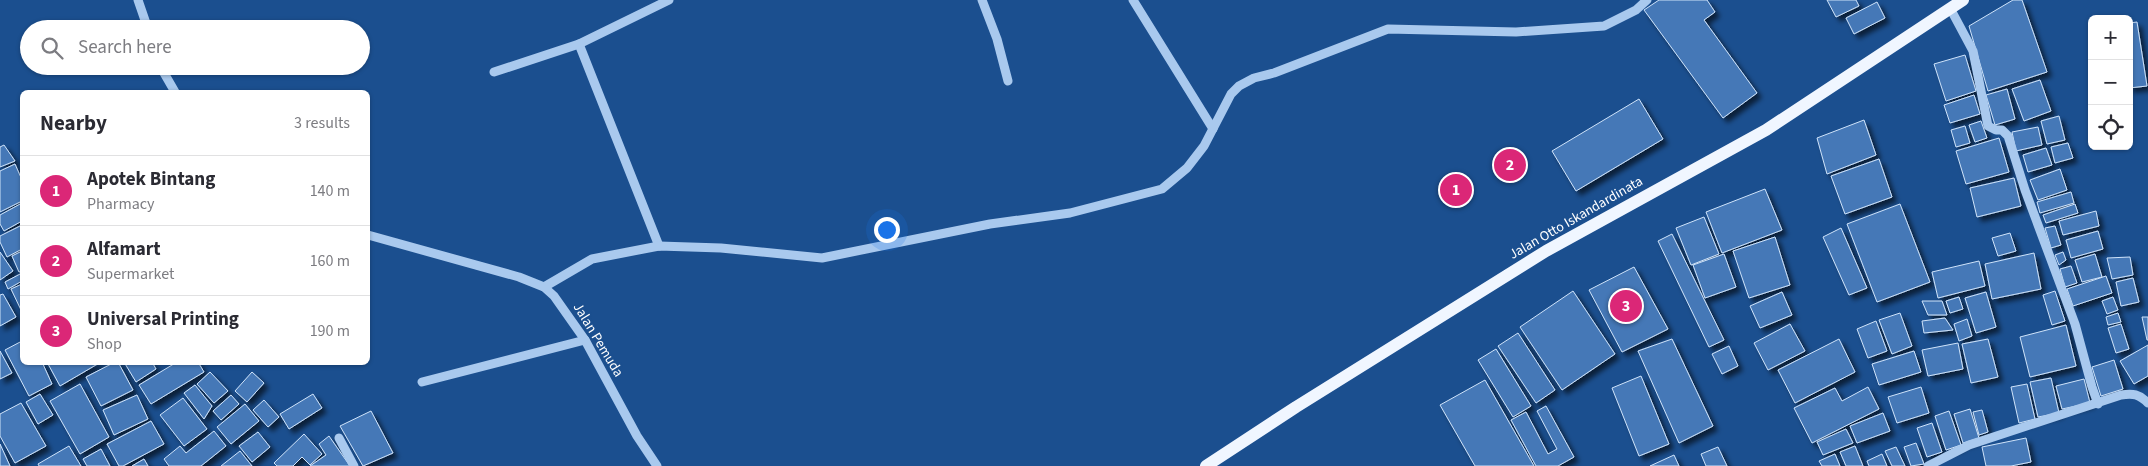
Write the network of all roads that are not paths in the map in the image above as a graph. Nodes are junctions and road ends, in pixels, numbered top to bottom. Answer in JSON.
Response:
{"nodes":[{"id":1,"x":138,"y":0,"type":"edge"},
{"id":2,"x":669,"y":0,"type":"edge"},
{"id":3,"x":982,"y":0,"type":"edge"},
{"id":4,"x":1133,"y":0,"type":"edge"},
{"id":5,"x":1647,"y":0,"type":"edge"},
{"id":6,"x":1963,"y":0,"type":"edge"},
{"id":7,"x":1950,"y":8,"type":"junction"},
{"id":8,"x":145,"y":20,"type":"edge"},
{"id":9,"x":579,"y":44,"type":"junction"},
{"id":10,"x":494,"y":72,"type":"dead end"},
{"id":11,"x":165,"y":75,"type":"edge"},
{"id":12,"x":1008,"y":81,"type":"dead end"},
{"id":13,"x":173,"y":90,"type":"edge"},
{"id":14,"x":1213,"y":128,"type":"junction"},
{"id":15,"x":370,"y":236,"type":"edge"},
{"id":16,"x":659,"y":246,"type":"junction"},
{"id":17,"x":544,"y":287,"type":"junction"},
{"id":18,"x":585,"y":340,"type":"junction"},
{"id":19,"x":422,"y":382,"type":"dead end"},
{"id":20,"x":2148,"y":403,"type":"edge"},
{"id":21,"x":2098,"y":404,"type":"junction"},
{"id":22,"x":339,"y":438,"type":"dead end"},
{"id":23,"x":354,"y":466,"type":"edge"},
{"id":24,"x":657,"y":466,"type":"edge"},
{"id":25,"x":1206,"y":466,"type":"edge"},
{"id":26,"x":1928,"y":466,"type":"edge"}],
"edges":[{"from":1,"to":8,"type":"street"},
{"from":2,"to":9,"type":"street"},
{"from":3,"to":12,"type":"street"},
{"from":4,"to":14,"type":"street"},
{"from":5,"to":14,"type":"street"},
{"from":6,"to":7,"type":"main road","name":"Jalan Otto Iskandardinata"},
{"from":7,"to":21,"type":"street"},
{"from":7,"to":25,"type":"main road","name":"Jalan Otto Iskandardinata"},
{"from":9,"to":10,"type":"street"},
{"from":9,"to":16,"type":"street"},
{"from":11,"to":13,"type":"street"},
{"from":14,"to":16,"type":"street"},
{"from":15,"to":17,"type":"street","name":"Jalan Pemuda"},
{"from":16,"to":17,"type":"street"},
{"from":17,"to":18,"type":"street","name":"Jalan Pemuda"},
{"from":18,"to":19,"type":"street"},
{"from":18,"to":24,"type":"street","name":"Jalan Pemuda"},
{"from":20,"to":21,"type":"street"},
{"from":21,"to":26,"type":"street"},
{"from":22,"to":23,"type":"street"}]}
